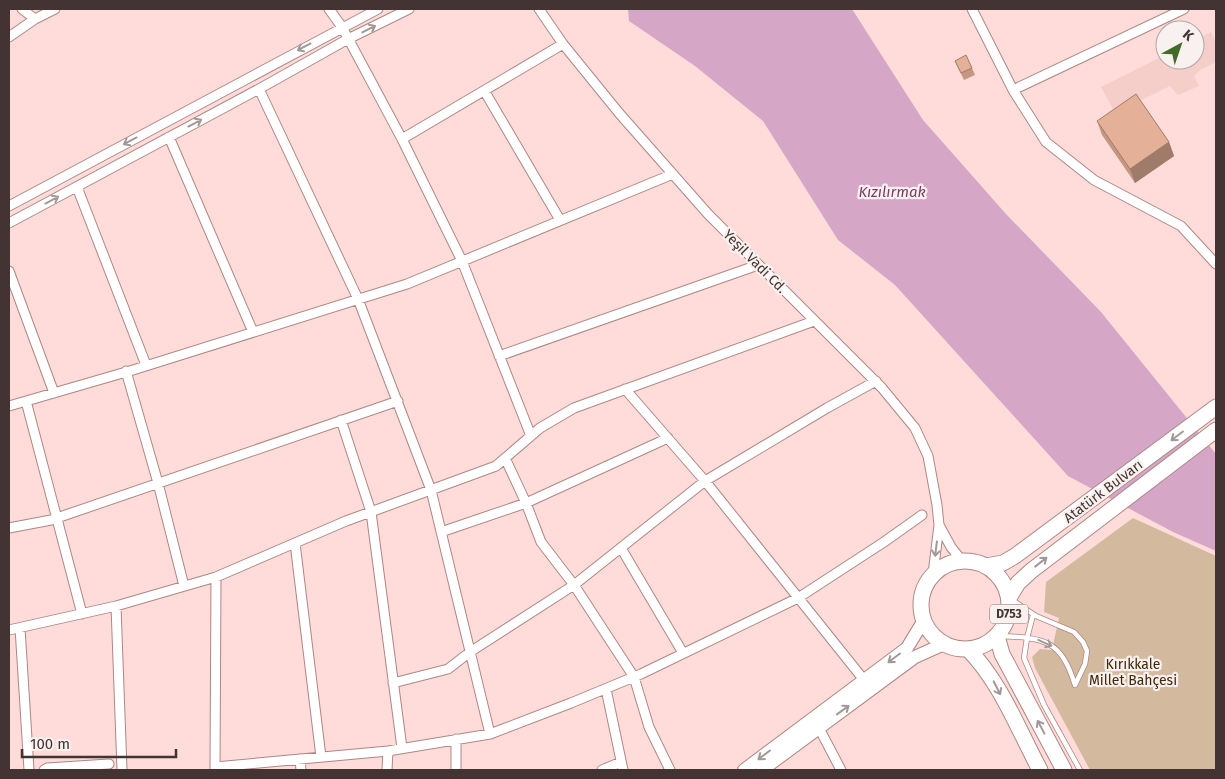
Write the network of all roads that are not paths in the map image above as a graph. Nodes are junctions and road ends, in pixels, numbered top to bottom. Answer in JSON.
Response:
{"nodes":[{"id":1,"x":22,"y":9,"type":"edge"},
{"id":2,"x":55,"y":9,"type":"edge"},
{"id":3,"x":329,"y":9,"type":"edge"},
{"id":4,"x":378,"y":9,"type":"edge"},
{"id":5,"x":408,"y":9,"type":"edge"},
{"id":6,"x":539,"y":9,"type":"edge"},
{"id":7,"x":972,"y":9,"type":"edge"},
{"id":8,"x":1184,"y":9,"type":"edge"},
{"id":9,"x":35,"y":19,"type":"junction"},
{"id":10,"x":342,"y":27,"type":"junction"},
{"id":11,"x":9,"y":37,"type":"edge"},
{"id":12,"x":348,"y":39,"type":"junction"},
{"id":13,"x":563,"y":44,"type":"junction"},
{"id":14,"x":260,"y":89,"type":"junction"},
{"id":15,"x":1013,"y":90,"type":"junction"},
{"id":16,"x":485,"y":92,"type":"junction"},
{"id":17,"x":169,"y":137,"type":"junction"},
{"id":18,"x":402,"y":139,"type":"junction"},
{"id":19,"x":673,"y":174,"type":"junction"},
{"id":20,"x":77,"y":187,"type":"junction"},
{"id":21,"x":9,"y":206,"type":"edge"},
{"id":22,"x":560,"y":220,"type":"junction"},
{"id":23,"x":9,"y":223,"type":"edge"},
{"id":24,"x":462,"y":261,"type":"junction"},
{"id":25,"x":758,"y":264,"type":"junction"},
{"id":26,"x":1216,"y":264,"type":"edge"},
{"id":27,"x":9,"y":270,"type":"edge"},
{"id":28,"x":358,"y":299,"type":"junction"},
{"id":29,"x":814,"y":321,"type":"junction"},
{"id":30,"x":253,"y":332,"type":"junction"},
{"id":31,"x":499,"y":356,"type":"junction"},
{"id":32,"x":146,"y":365,"type":"junction"},
{"id":33,"x":126,"y":371,"type":"junction"},
{"id":34,"x":876,"y":382,"type":"junction"},
{"id":35,"x":625,"y":389,"type":"junction"},
{"id":36,"x":54,"y":393,"type":"junction"},
{"id":37,"x":26,"y":401,"type":"junction"},
{"id":38,"x":398,"y":401,"type":"junction"},
{"id":39,"x":9,"y":406,"type":"edge"},
{"id":40,"x":1216,"y":407,"type":"edge"},
{"id":41,"x":341,"y":420,"type":"junction"},
{"id":42,"x":1216,"y":430,"type":"edge"},
{"id":43,"x":531,"y":436,"type":"junction"},
{"id":44,"x":668,"y":438,"type":"junction"},
{"id":45,"x":505,"y":458,"type":"junction"},
{"id":46,"x":705,"y":481,"type":"junction"},
{"id":47,"x":158,"y":483,"type":"junction"},
{"id":48,"x":431,"y":490,"type":"junction"},
{"id":49,"x":526,"y":503,"type":"junction"},
{"id":50,"x":371,"y":512,"type":"junction"},
{"id":51,"x":922,"y":515,"type":"dead end"},
{"id":52,"x":57,"y":518,"type":"junction"},
{"id":53,"x":939,"y":525,"type":"junction"},
{"id":54,"x":9,"y":528,"type":"edge"},
{"id":55,"x":441,"y":532,"type":"junction"},
{"id":56,"x":295,"y":543,"type":"junction"},
{"id":57,"x":621,"y":548,"type":"junction"},
{"id":58,"x":962,"y":561,"type":"junction"},
{"id":59,"x":986,"y":566,"type":"junction"},
{"id":60,"x":933,"y":574,"type":"junction"},
{"id":61,"x":216,"y":577,"type":"junction"},
{"id":62,"x":184,"y":586,"type":"junction"},
{"id":63,"x":574,"y":586,"type":"junction"},
{"id":64,"x":798,"y":598,"type":"junction"},
{"id":65,"x":1009,"y":598,"type":"junction"},
{"id":66,"x":116,"y":606,"type":"junction"},
{"id":67,"x":82,"y":614,"type":"junction"},
{"id":68,"x":1033,"y":615,"type":"junction"},
{"id":69,"x":924,"y":620,"type":"junction"},
{"id":70,"x":20,"y":628,"type":"junction"},
{"id":71,"x":9,"y":630,"type":"edge"},
{"id":72,"x":997,"y":636,"type":"junction"},
{"id":73,"x":1027,"y":638,"type":"junction"},
{"id":74,"x":944,"y":644,"type":"junction"},
{"id":75,"x":968,"y":649,"type":"junction"},
{"id":76,"x":470,"y":652,"type":"junction"},
{"id":77,"x":683,"y":653,"type":"junction"},
{"id":78,"x":634,"y":677,"type":"junction"},
{"id":79,"x":864,"y":680,"type":"junction"},
{"id":80,"x":393,"y":683,"type":"junction"},
{"id":81,"x":606,"y":689,"type":"junction"},
{"id":82,"x":819,"y":728,"type":"junction"},
{"id":83,"x":490,"y":734,"type":"junction"},
{"id":84,"x":456,"y":739,"type":"junction"},
{"id":85,"x":402,"y":748,"type":"junction"},
{"id":86,"x":388,"y":751,"type":"junction"},
{"id":87,"x":321,"y":757,"type":"junction"},
{"id":88,"x":300,"y":759,"type":"junction"},
{"id":89,"x":109,"y":764,"type":"dead end"},
{"id":90,"x":622,"y":766,"type":"edge"},
{"id":91,"x":215,"y":769,"type":"edge"},
{"id":92,"x":30,"y":770,"type":"edge"},
{"id":93,"x":44,"y":770,"type":"edge"},
{"id":94,"x":122,"y":770,"type":"edge"},
{"id":95,"x":301,"y":770,"type":"edge"},
{"id":96,"x":387,"y":770,"type":"edge"},
{"id":97,"x":456,"y":770,"type":"edge"},
{"id":98,"x":602,"y":770,"type":"edge"},
{"id":99,"x":670,"y":770,"type":"edge"},
{"id":100,"x":744,"y":770,"type":"edge"},
{"id":101,"x":762,"y":770,"type":"edge"},
{"id":102,"x":841,"y":770,"type":"edge"},
{"id":103,"x":1040,"y":770,"type":"edge"},
{"id":104,"x":1064,"y":770,"type":"edge"},
{"id":105,"x":1080,"y":770,"type":"edge"}],
"edges":[{"from":1,"to":9,"type":"street"},
{"from":2,"to":9,"type":"street"},
{"from":3,"to":10,"type":"street"},
{"from":4,"to":10,"type":"street"},
{"from":12,"to":5,"type":"street","one_way":true},
{"from":6,"to":13,"type":"street","name":"Yeşil Vadi Cd."},
{"from":7,"to":15,"type":"street"},
{"from":8,"to":15,"type":"street"},
{"from":9,"to":11,"type":"street"},
{"from":10,"to":12,"type":"street"},
{"from":10,"to":21,"type":"street","one_way":true},
{"from":12,"to":14,"type":"street"},
{"from":12,"to":18,"type":"street"},
{"from":13,"to":16,"type":"street"},
{"from":13,"to":19,"type":"street","name":"Yeşil Vadi Cd."},
{"from":17,"to":14,"type":"street","one_way":true},
{"from":14,"to":28,"type":"street"},
{"from":15,"to":26,"type":"street"},
{"from":16,"to":18,"type":"street"},
{"from":16,"to":22,"type":"street"},
{"from":17,"to":20,"type":"street"},
{"from":17,"to":30,"type":"street"},
{"from":18,"to":24,"type":"street"},
{"from":19,"to":22,"type":"street"},
{"from":19,"to":25,"type":"street","name":"Yeşil Vadi Cd."},
{"from":23,"to":20,"type":"street","one_way":true},
{"from":20,"to":32,"type":"street"},
{"from":22,"to":24,"type":"street"},
{"from":24,"to":28,"type":"street"},
{"from":24,"to":31,"type":"street"},
{"from":25,"to":29,"type":"street","name":"Yeşil Vadi Cd."},
{"from":25,"to":31,"type":"street"},
{"from":27,"to":36,"type":"street"},
{"from":28,"to":30,"type":"street"},
{"from":28,"to":38,"type":"street"},
{"from":29,"to":34,"type":"street","name":"Yeşil Vadi Cd."},
{"from":29,"to":35,"type":"street"},
{"from":30,"to":32,"type":"street"},
{"from":31,"to":43,"type":"street"},
{"from":32,"to":33,"type":"street"},
{"from":33,"to":36,"type":"street"},
{"from":33,"to":47,"type":"street"},
{"from":34,"to":46,"type":"street"},
{"from":34,"to":53,"type":"street","name":"Yeşil Vadi Cd."},
{"from":35,"to":43,"type":"street"},
{"from":35,"to":44,"type":"street"},
{"from":36,"to":37,"type":"street"},
{"from":37,"to":39,"type":"street"},
{"from":37,"to":52,"type":"street"},
{"from":38,"to":41,"type":"street"},
{"from":38,"to":48,"type":"street"},
{"from":40,"to":59,"type":"highway","name":"Atatürk Bulvarı","one_way":true},
{"from":41,"to":47,"type":"street"},
{"from":41,"to":50,"type":"street"},
{"from":65,"to":42,"type":"highway","name":"Atatürk Bulvarı","one_way":true},
{"from":43,"to":45,"type":"street"},
{"from":44,"to":46,"type":"street"},
{"from":44,"to":49,"type":"street"},
{"from":45,"to":48,"type":"street"},
{"from":45,"to":49,"type":"street"},
{"from":46,"to":57,"type":"street"},
{"from":46,"to":64,"type":"street"},
{"from":47,"to":52,"type":"street"},
{"from":47,"to":62,"type":"street"},
{"from":48,"to":50,"type":"street"},
{"from":48,"to":55,"type":"street"},
{"from":49,"to":55,"type":"street"},
{"from":49,"to":63,"type":"street"},
{"from":50,"to":56,"type":"street"},
{"from":50,"to":80,"type":"street"},
{"from":51,"to":64,"type":"street"},
{"from":52,"to":54,"type":"street"},
{"from":52,"to":67,"type":"street"},
{"from":53,"to":58,"type":"street"},
{"from":53,"to":60,"type":"street","one_way":true},
{"from":55,"to":76,"type":"street"},
{"from":56,"to":61,"type":"street"},
{"from":56,"to":87,"type":"street"},
{"from":57,"to":63,"type":"street"},
{"from":57,"to":77,"type":"street"},
{"from":58,"to":59,"type":"highway","name":"Atatürk Bulvarı"},
{"from":58,"to":60,"type":"highway"},
{"from":59,"to":65,"type":"highway","number":"D753"},
{"from":60,"to":69,"type":"highway"},
{"from":61,"to":62,"type":"street"},
{"from":61,"to":91,"type":"street"},
{"from":62,"to":66,"type":"street"},
{"from":63,"to":76,"type":"street"},
{"from":63,"to":78,"type":"street"},
{"from":64,"to":77,"type":"street"},
{"from":64,"to":79,"type":"street"},
{"from":65,"to":68,"type":"lane"},
{"from":65,"to":72,"type":"highway","name":"Atatürk Bulvarı","number":"D753"},
{"from":66,"to":67,"type":"street"},
{"from":66,"to":94,"type":"street"},
{"from":67,"to":70,"type":"street"},
{"from":68,"to":73,"type":"lane"},
{"from":73,"to":68,"type":"lane","one_way":true},
{"from":69,"to":74,"type":"highway"},
{"from":69,"to":79,"type":"main road","one_way":true},
{"from":70,"to":71,"type":"street"},
{"from":70,"to":92,"type":"street"},
{"from":72,"to":73,"type":"lane"},
{"from":72,"to":75,"type":"highway","number":"D753"},
{"from":104,"to":72,"type":"highway","number":"D753","one_way":true},
{"from":73,"to":105,"type":"lane"},
{"from":74,"to":75,"type":"highway"},
{"from":82,"to":74,"type":"main road","one_way":true},
{"from":75,"to":103,"type":"highway","one_way":true},
{"from":76,"to":80,"type":"street"},
{"from":76,"to":83,"type":"street"},
{"from":77,"to":78,"type":"street"},
{"from":78,"to":81,"type":"street"},
{"from":78,"to":99,"type":"street"},
{"from":79,"to":100,"type":"main road","one_way":true},
{"from":80,"to":85,"type":"street"},
{"from":81,"to":83,"type":"street"},
{"from":81,"to":90,"type":"street"},
{"from":82,"to":101,"type":"main road"},
{"from":82,"to":102,"type":"street"},
{"from":83,"to":84,"type":"street"},
{"from":84,"to":85,"type":"street"},
{"from":84,"to":97,"type":"street"},
{"from":85,"to":86,"type":"street"},
{"from":86,"to":87,"type":"street"},
{"from":86,"to":96,"type":"street"},
{"from":87,"to":88,"type":"street"},
{"from":88,"to":91,"type":"street"},
{"from":88,"to":95,"type":"street"},
{"from":89,"to":93,"type":"street"},
{"from":90,"to":98,"type":"street"}]}
